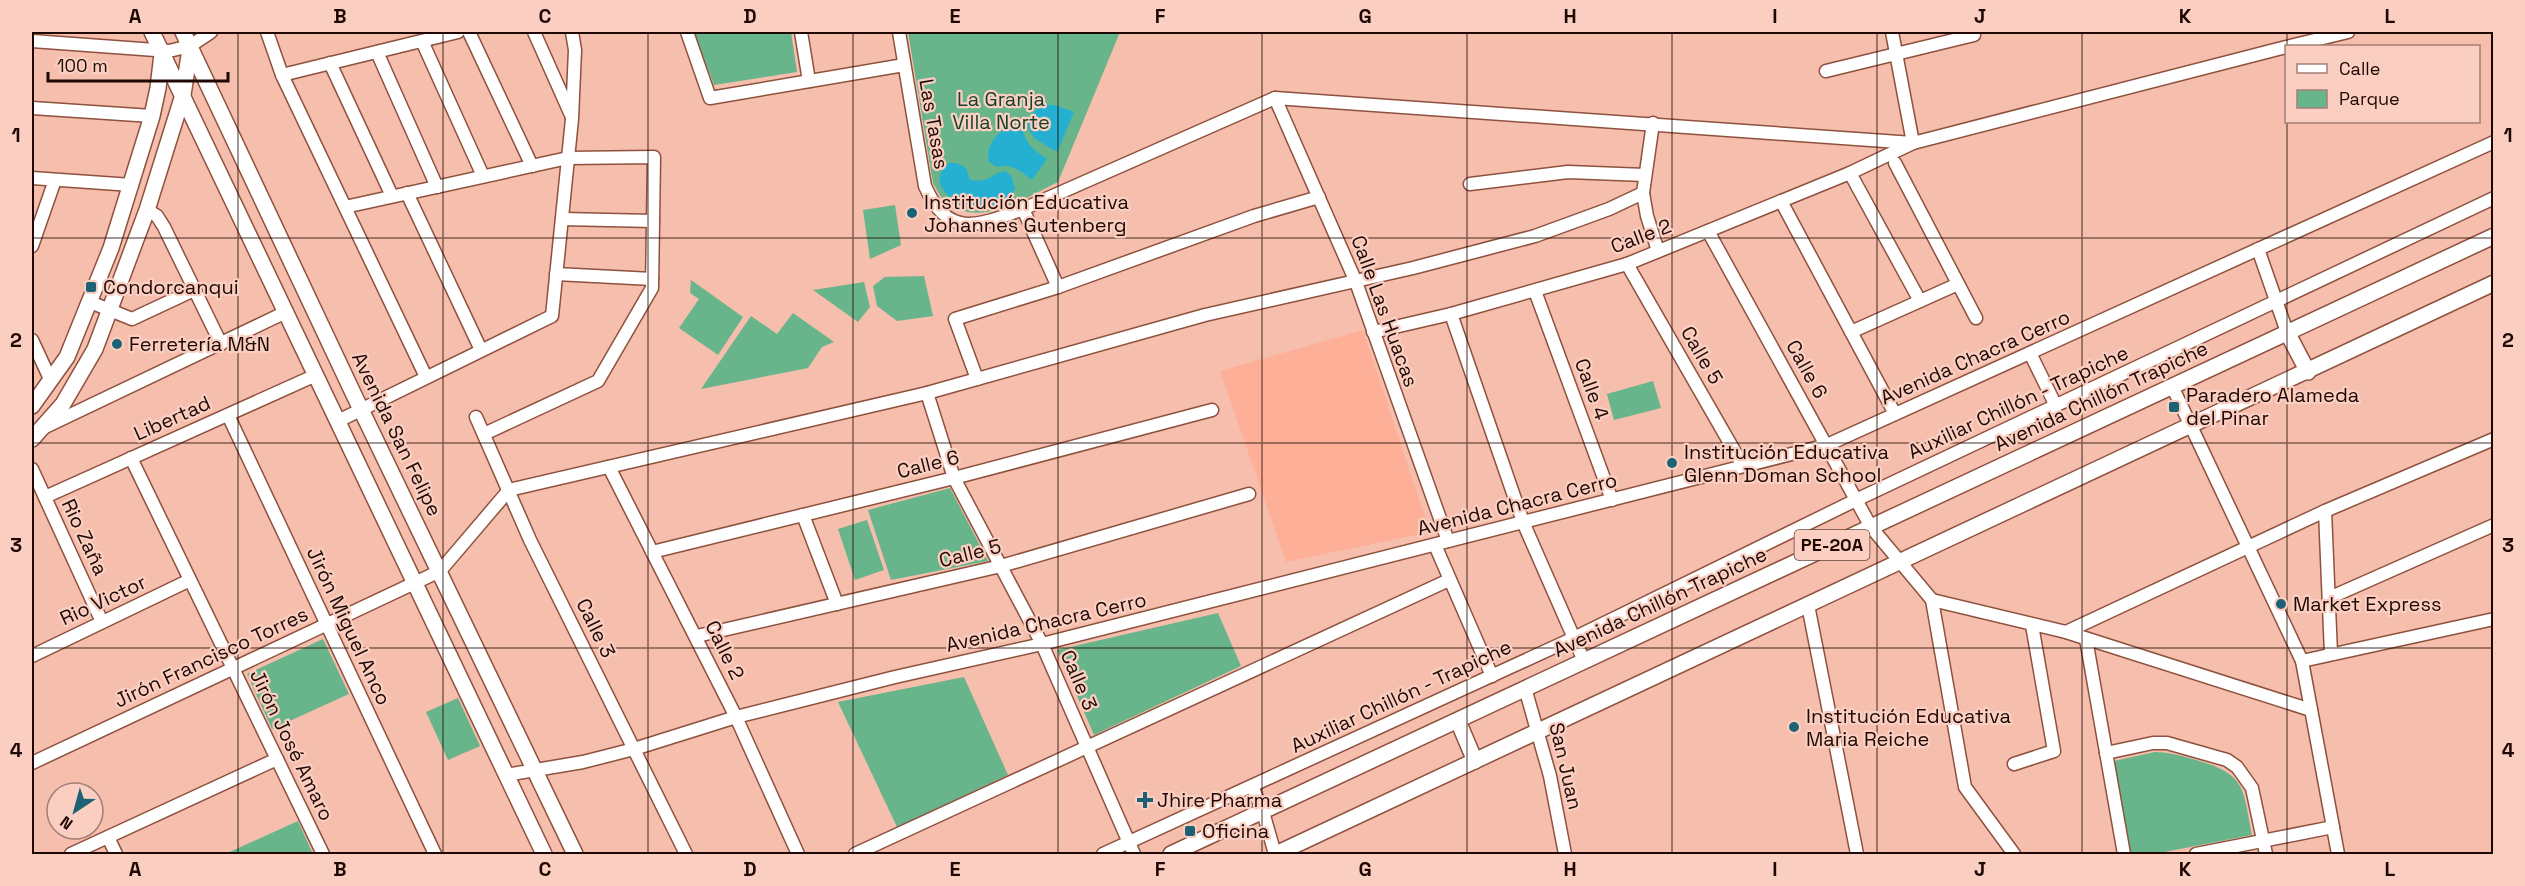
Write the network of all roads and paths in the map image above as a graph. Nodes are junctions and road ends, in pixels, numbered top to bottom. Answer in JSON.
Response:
{"nodes":[{"id":1,"x":152,"y":32,"type":"edge"},
{"id":2,"x":183,"y":32,"type":"edge"},
{"id":3,"x":211,"y":32,"type":"edge"},
{"id":4,"x":267,"y":32,"type":"edge"},
{"id":5,"x":458,"y":32,"type":"edge"},
{"id":6,"x":469,"y":32,"type":"edge"},
{"id":7,"x":534,"y":32,"type":"edge"},
{"id":8,"x":572,"y":32,"type":"edge"},
{"id":9,"x":687,"y":32,"type":"edge"},
{"id":10,"x":801,"y":32,"type":"edge"},
{"id":11,"x":899,"y":32,"type":"edge"},
{"id":12,"x":1892,"y":32,"type":"edge"},
{"id":13,"x":2348,"y":32,"type":"edge"},
{"id":14,"x":1974,"y":35,"type":"dead end"},
{"id":15,"x":422,"y":40,"type":"junction"},
{"id":16,"x":32,"y":41,"type":"edge"},
{"id":17,"x":2296,"y":45,"type":"edge"},
{"id":18,"x":190,"y":46,"type":"junction"},
{"id":19,"x":2285,"y":48,"type":"edge"},
{"id":20,"x":162,"y":51,"type":"junction"},
{"id":21,"x":376,"y":52,"type":"junction"},
{"id":22,"x":1896,"y":54,"type":"junction"},
{"id":23,"x":330,"y":63,"type":"junction"},
{"id":24,"x":904,"y":65,"type":"junction"},
{"id":25,"x":1826,"y":71,"type":"dead end"},
{"id":26,"x":282,"y":75,"type":"junction"},
{"id":27,"x":809,"y":81,"type":"junction"},
{"id":28,"x":183,"y":95,"type":"junction"},
{"id":29,"x":1275,"y":98,"type":"junction"},
{"id":30,"x":32,"y":108,"type":"edge"},
{"id":31,"x":152,"y":116,"type":"junction"},
{"id":32,"x":572,"y":119,"type":"junction"},
{"id":33,"x":1653,"y":123,"type":"junction"},
{"id":34,"x":2493,"y":142,"type":"edge"},
{"id":35,"x":1912,"y":144,"type":"junction"},
{"id":36,"x":568,"y":158,"type":"junction"},
{"id":37,"x":1895,"y":163,"type":"dead end"},
{"id":38,"x":532,"y":166,"type":"junction"},
{"id":39,"x":1850,"y":173,"type":"junction"},
{"id":40,"x":1645,"y":175,"type":"junction"},
{"id":41,"x":483,"y":176,"type":"junction"},
{"id":42,"x":32,"y":178,"type":"edge"},
{"id":43,"x":55,"y":180,"type":"junction"},
{"id":44,"x":1470,"y":184,"type":"dead end"},
{"id":45,"x":132,"y":185,"type":"junction"},
{"id":46,"x":437,"y":186,"type":"junction"},
{"id":47,"x":408,"y":193,"type":"junction"},
{"id":48,"x":1643,"y":193,"type":"junction"},
{"id":49,"x":392,"y":196,"type":"junction"},
{"id":50,"x":1319,"y":196,"type":"junction"},
{"id":51,"x":2493,"y":198,"type":"edge"},
{"id":52,"x":1782,"y":201,"type":"junction"},
{"id":53,"x":345,"y":207,"type":"junction"},
{"id":54,"x":1023,"y":209,"type":"junction"},
{"id":55,"x":147,"y":210,"type":"junction"},
{"id":56,"x":562,"y":219,"type":"junction"},
{"id":57,"x":653,"y":221,"type":"junction"},
{"id":58,"x":1708,"y":231,"type":"junction"},
{"id":59,"x":2493,"y":236,"type":"edge"},
{"id":60,"x":32,"y":246,"type":"edge"},
{"id":61,"x":2259,"y":249,"type":"junction"},
{"id":62,"x":1658,"y":251,"type":"junction"},
{"id":63,"x":1627,"y":264,"type":"junction"},
{"id":64,"x":556,"y":274,"type":"junction"},
{"id":65,"x":652,"y":279,"type":"junction"},
{"id":66,"x":1356,"y":282,"type":"junction"},
{"id":67,"x":2493,"y":283,"type":"edge"},
{"id":68,"x":1958,"y":284,"type":"junction"},
{"id":69,"x":1058,"y":287,"type":"junction"},
{"id":70,"x":194,"y":290,"type":"junction"},
{"id":71,"x":1535,"y":291,"type":"junction"},
{"id":72,"x":1920,"y":301,"type":"junction"},
{"id":73,"x":2277,"y":301,"type":"junction"},
{"id":74,"x":90,"y":302,"type":"junction"},
{"id":75,"x":111,"y":311,"type":"junction"},
{"id":76,"x":286,"y":312,"type":"junction"},
{"id":77,"x":1451,"y":314,"type":"junction"},
{"id":78,"x":1976,"y":318,"type":"dead end"},
{"id":79,"x":1372,"y":332,"type":"junction"},
{"id":80,"x":1851,"y":332,"type":"junction"},
{"id":81,"x":2288,"y":332,"type":"junction"},
{"id":82,"x":32,"y":340,"type":"edge"},
{"id":83,"x":221,"y":344,"type":"junction"},
{"id":84,"x":481,"y":350,"type":"junction"},
{"id":85,"x":2030,"y":353,"type":"junction"},
{"id":86,"x":2308,"y":372,"type":"junction"},
{"id":87,"x":316,"y":375,"type":"junction"},
{"id":88,"x":426,"y":377,"type":"junction"},
{"id":89,"x":976,"y":379,"type":"junction"},
{"id":90,"x":51,"y":381,"type":"junction"},
{"id":91,"x":2172,"y":386,"type":"junction"},
{"id":92,"x":927,"y":393,"type":"junction"},
{"id":93,"x":32,"y":406,"type":"edge"},
{"id":94,"x":2056,"y":406,"type":"junction"},
{"id":95,"x":361,"y":410,"type":"junction"},
{"id":96,"x":1212,"y":410,"type":"dead end"},
{"id":97,"x":1895,"y":414,"type":"junction"},
{"id":98,"x":228,"y":415,"type":"junction"},
{"id":99,"x":476,"y":417,"type":"dead end"},
{"id":100,"x":338,"y":421,"type":"junction"},
{"id":101,"x":2190,"y":426,"type":"junction"},
{"id":102,"x":36,"y":434,"type":"edge"},
{"id":103,"x":484,"y":434,"type":"junction"},
{"id":104,"x":2493,"y":438,"type":"edge"},
{"id":105,"x":1827,"y":445,"type":"junction"},
{"id":106,"x":131,"y":458,"type":"junction"},
{"id":107,"x":1743,"y":466,"type":"junction"},
{"id":108,"x":609,"y":467,"type":"junction"},
{"id":109,"x":32,"y":469,"type":"edge"},
{"id":110,"x":954,"y":478,"type":"junction"},
{"id":111,"x":509,"y":490,"type":"junction"},
{"id":112,"x":1249,"y":494,"type":"dead end"},
{"id":113,"x":45,"y":497,"type":"junction"},
{"id":114,"x":1612,"y":500,"type":"junction"},
{"id":115,"x":1856,"y":500,"type":"junction"},
{"id":116,"x":2325,"y":511,"type":"junction"},
{"id":117,"x":803,"y":515,"type":"junction"},
{"id":118,"x":1523,"y":522,"type":"junction"},
{"id":119,"x":2493,"y":525,"type":"edge"},
{"id":120,"x":1871,"y":527,"type":"junction"},
{"id":121,"x":1442,"y":543,"type":"junction"},
{"id":122,"x":2248,"y":548,"type":"junction"},
{"id":123,"x":652,"y":552,"type":"junction"},
{"id":124,"x":1901,"y":561,"type":"junction"},
{"id":125,"x":1001,"y":566,"type":"junction"},
{"id":126,"x":440,"y":571,"type":"junction"},
{"id":127,"x":190,"y":580,"type":"junction"},
{"id":128,"x":1449,"y":580,"type":"junction"},
{"id":129,"x":414,"y":582,"type":"junction"},
{"id":130,"x":2329,"y":598,"type":"junction"},
{"id":131,"x":1932,"y":600,"type":"junction"},
{"id":132,"x":837,"y":604,"type":"junction"},
{"id":133,"x":1809,"y":605,"type":"junction"},
{"id":134,"x":2493,"y":619,"type":"edge"},
{"id":135,"x":102,"y":622,"type":"junction"},
{"id":136,"x":326,"y":624,"type":"junction"},
{"id":137,"x":2032,"y":625,"type":"junction"},
{"id":138,"x":2066,"y":632,"type":"junction"},
{"id":139,"x":697,"y":636,"type":"junction"},
{"id":140,"x":1574,"y":638,"type":"junction"},
{"id":141,"x":2086,"y":639,"type":"junction"},
{"id":142,"x":1042,"y":644,"type":"junction"},
{"id":143,"x":2331,"y":654,"type":"junction"},
{"id":144,"x":32,"y":656,"type":"edge"},
{"id":145,"x":1584,"y":660,"type":"junction"},
{"id":146,"x":2302,"y":661,"type":"junction"},
{"id":147,"x":233,"y":668,"type":"junction"},
{"id":148,"x":1492,"y":676,"type":"junction"},
{"id":149,"x":1525,"y":688,"type":"junction"},
{"id":150,"x":2311,"y":710,"type":"junction"},
{"id":151,"x":736,"y":717,"type":"junction"},
{"id":152,"x":1458,"y":720,"type":"junction"},
{"id":153,"x":1539,"y":731,"type":"junction"},
{"id":154,"x":634,"y":748,"type":"junction"},
{"id":155,"x":1087,"y":748,"type":"junction"},
{"id":156,"x":2106,"y":753,"type":"junction"},
{"id":157,"x":277,"y":759,"type":"junction"},
{"id":158,"x":1475,"y":761,"type":"junction"},
{"id":159,"x":32,"y":763,"type":"edge"},
{"id":160,"x":2014,"y":764,"type":"dead end"},
{"id":161,"x":535,"y":771,"type":"junction"},
{"id":162,"x":506,"y":776,"type":"junction"},
{"id":163,"x":1252,"y":786,"type":"junction"},
{"id":164,"x":1263,"y":812,"type":"junction"},
{"id":165,"x":2333,"y":826,"type":"junction"},
{"id":166,"x":108,"y":837,"type":"junction"},
{"id":167,"x":2264,"y":841,"type":"junction"},
{"id":168,"x":1128,"y":843,"type":"junction"},
{"id":169,"x":71,"y":855,"type":"edge"},
{"id":170,"x":116,"y":855,"type":"edge"},
{"id":171,"x":323,"y":855,"type":"edge"},
{"id":172,"x":435,"y":855,"type":"edge"},
{"id":173,"x":544,"y":855,"type":"edge"},
{"id":174,"x":575,"y":855,"type":"edge"},
{"id":175,"x":686,"y":855,"type":"edge"},
{"id":176,"x":798,"y":855,"type":"edge"},
{"id":177,"x":855,"y":855,"type":"edge"},
{"id":178,"x":1103,"y":855,"type":"edge"},
{"id":179,"x":1134,"y":855,"type":"edge"},
{"id":180,"x":1172,"y":855,"type":"edge"},
{"id":181,"x":1276,"y":855,"type":"edge"},
{"id":182,"x":1565,"y":855,"type":"edge"},
{"id":183,"x":1857,"y":855,"type":"edge"},
{"id":184,"x":2014,"y":855,"type":"edge"},
{"id":185,"x":2124,"y":855,"type":"edge"},
{"id":186,"x":2196,"y":855,"type":"edge"},
{"id":187,"x":2266,"y":855,"type":"edge"},
{"id":188,"x":2338,"y":855,"type":"edge"}],
"edges":[{"from":1,"to":20,"type":"main road"},
{"from":2,"to":18,"type":"main road","name":"Avenida San Felipe"},
{"from":3,"to":18,"type":"street"},
{"from":4,"to":26,"type":"street"},
{"from":5,"to":15,"type":"street"},
{"from":6,"to":38,"type":"street"},
{"from":7,"to":32,"type":"street"},
{"from":8,"to":32,"type":"street"},
{"from":9,"to":27,"type":"street"},
{"from":10,"to":27,"type":"street"},
{"from":11,"to":24,"type":"street","name":"Las Tasas"},
{"from":12,"to":22,"type":"street"},
{"from":13,"to":17,"type":"street"},
{"from":14,"to":22,"type":"street"},
{"from":15,"to":21,"type":"street"},
{"from":15,"to":41,"type":"street"},
{"from":16,"to":20,"type":"street"},
{"from":18,"to":20,"type":"street"},
{"from":18,"to":28,"type":"main road"},
{"from":18,"to":95,"type":"main road","name":"Avenida San Felipe"},
{"from":19,"to":35,"type":"street"},
{"from":20,"to":28,"type":"main road"},
{"from":20,"to":31,"type":"main road"},
{"from":21,"to":23,"type":"street"},
{"from":21,"to":46,"type":"street"},
{"from":22,"to":25,"type":"street"},
{"from":22,"to":35,"type":"street"},
{"from":23,"to":26,"type":"street"},
{"from":23,"to":49,"type":"street"},
{"from":24,"to":27,"type":"street"},
{"from":24,"to":54,"type":"street","name":"Las Tasas"},
{"from":26,"to":53,"type":"street"},
{"from":28,"to":55,"type":"main road"},
{"from":28,"to":76,"type":"main road"},
{"from":29,"to":33,"type":"street"},
{"from":29,"to":50,"type":"street","name":"Calle Las Huacas"},
{"from":29,"to":54,"type":"street"},
{"from":30,"to":31,"type":"street"},
{"from":31,"to":45,"type":"main road"},
{"from":32,"to":36,"type":"street"},
{"from":33,"to":35,"type":"street"},
{"from":33,"to":40,"type":"street"},
{"from":34,"to":61,"type":"street","name":"Avenida Chacra Cerro"},
{"from":35,"to":39,"type":"street","name":"Calle 2"},
{"from":36,"to":38,"type":"street"},
{"from":36,"to":56,"type":"street"},
{"from":36,"to":57,"type":"street"},
{"from":37,"to":68,"type":"street"},
{"from":38,"to":41,"type":"street"},
{"from":39,"to":52,"type":"street","name":"Calle 2"},
{"from":39,"to":72,"type":"street"},
{"from":40,"to":44,"type":"street"},
{"from":40,"to":48,"type":"street"},
{"from":41,"to":46,"type":"street"},
{"from":42,"to":43,"type":"street"},
{"from":43,"to":45,"type":"street"},
{"from":43,"to":60,"type":"street"},
{"from":45,"to":74,"type":"main road"},
{"from":46,"to":47,"type":"street"},
{"from":47,"to":49,"type":"street"},
{"from":47,"to":84,"type":"street"},
{"from":48,"to":62,"type":"street"},
{"from":48,"to":66,"type":"street"},
{"from":49,"to":53,"type":"street"},
{"from":50,"to":66,"type":"street","name":"Calle Las Huacas"},
{"from":50,"to":69,"type":"street"},
{"from":51,"to":73,"type":"street","name":"Auxiliar Chillón - Trapiche"},
{"from":52,"to":58,"type":"street","name":"Calle 2"},
{"from":52,"to":80,"type":"street"},
{"from":53,"to":88,"type":"street"},
{"from":54,"to":69,"type":"street"},
{"from":55,"to":70,"type":"street"},
{"from":55,"to":75,"type":"main road"},
{"from":56,"to":57,"type":"street"},
{"from":56,"to":64,"type":"street"},
{"from":57,"to":65,"type":"street"},
{"from":58,"to":62,"type":"street","name":"Calle 2"},
{"from":58,"to":105,"type":"street","name":"Calle 6"},
{"from":59,"to":81,"type":"main road","name":"Avenida Chillón Trapiche","number":"PE-20A"},
{"from":61,"to":73,"type":"street"},
{"from":61,"to":85,"type":"street","name":"Avenida Chacra Cerro"},
{"from":62,"to":63,"type":"street","name":"Calle 2"},
{"from":63,"to":71,"type":"street","name":"Calle 2"},
{"from":63,"to":107,"type":"street","name":"Calle 5"},
{"from":64,"to":65,"type":"street"},
{"from":64,"to":84,"type":"street"},
{"from":65,"to":103,"type":"street"},
{"from":66,"to":79,"type":"street","name":"Calle Las Huacas"},
{"from":66,"to":89,"type":"street"},
{"from":67,"to":86,"type":"main road","number":"PE-20A"},
{"from":68,"to":72,"type":"street"},
{"from":68,"to":78,"type":"street"},
{"from":69,"to":89,"type":"street"},
{"from":70,"to":75,"type":"street"},
{"from":70,"to":83,"type":"street"},
{"from":71,"to":77,"type":"street","name":"Calle 2"},
{"from":71,"to":114,"type":"street","name":"Calle 4"},
{"from":72,"to":80,"type":"street"},
{"from":73,"to":81,"type":"street"},
{"from":73,"to":94,"type":"street","name":"Auxiliar Chillón - Trapiche"},
{"from":74,"to":75,"type":"street"},
{"from":74,"to":90,"type":"main road"},
{"from":75,"to":102,"type":"main road"},
{"from":76,"to":83,"type":"street"},
{"from":76,"to":87,"type":"main road"},
{"from":77,"to":79,"type":"street","name":"Calle 2"},
{"from":77,"to":118,"type":"street"},
{"from":79,"to":121,"type":"street","name":"Calle Las Huacas"},
{"from":80,"to":97,"type":"street"},
{"from":81,"to":86,"type":"main road"},
{"from":81,"to":91,"type":"main road","name":"Avenida Chillón Trapiche","number":"PE-20A"},
{"from":82,"to":90,"type":"street"},
{"from":83,"to":102,"type":"street"},
{"from":84,"to":88,"type":"street"},
{"from":85,"to":94,"type":"street"},
{"from":85,"to":97,"type":"street","name":"Avenida Chacra Cerro"},
{"from":86,"to":101,"type":"main road","number":"PE-20A"},
{"from":87,"to":98,"type":"street","name":"Libertad"},
{"from":87,"to":100,"type":"main road"},
{"from":88,"to":95,"type":"street"},
{"from":89,"to":92,"type":"street"},
{"from":90,"to":93,"type":"main road"},
{"from":91,"to":101,"type":"street"},
{"from":91,"to":120,"type":"main road","name":"Avenida Chillón Trapiche","number":"PE-20A"},
{"from":92,"to":108,"type":"street"},
{"from":92,"to":110,"type":"street","name":"Calle 3"},
{"from":94,"to":115,"type":"street","name":"Auxiliar Chillón - Trapiche"},
{"from":95,"to":100,"type":"street"},
{"from":95,"to":126,"type":"main road","name":"Avenida San Felipe"},
{"from":96,"to":110,"type":"street","name":"Calle 6"},
{"from":97,"to":105,"type":"street","name":"Avenida Chacra Cerro"},
{"from":98,"to":106,"type":"street","name":"Libertad"},
{"from":98,"to":136,"type":"street","name":"Jirón Miguel Anco"},
{"from":99,"to":103,"type":"street","name":"Calle 3"},
{"from":100,"to":129,"type":"main road"},
{"from":101,"to":122,"type":"street"},
{"from":101,"to":124,"type":"main road","number":"PE-20A"},
{"from":103,"to":111,"type":"street","name":"Calle 3"},
{"from":104,"to":116,"type":"street"},
{"from":105,"to":107,"type":"street","name":"Avenida Chacra Cerro"},
{"from":105,"to":115,"type":"street","name":"Calle 6"},
{"from":106,"to":113,"type":"street","name":"Libertad"},
{"from":106,"to":127,"type":"street","name":"Jirón José Amaro"},
{"from":107,"to":114,"type":"street","name":"Avenida Chacra Cerro"},
{"from":108,"to":111,"type":"street"},
{"from":108,"to":123,"type":"street","name":"Calle 2"},
{"from":109,"to":113,"type":"street","name":"Rio Zaña"},
{"from":110,"to":117,"type":"street","name":"Calle 6"},
{"from":110,"to":125,"type":"street","name":"Calle 3"},
{"from":111,"to":126,"type":"street"},
{"from":111,"to":154,"type":"street","name":"Calle 3"},
{"from":112,"to":125,"type":"street","name":"Calle 5"},
{"from":113,"to":135,"type":"street","name":"Rio Zaña"},
{"from":114,"to":118,"type":"street","name":"Avenida Chacra Cerro"},
{"from":115,"to":120,"type":"street","name":"Calle 6"},
{"from":115,"to":140,"type":"street","name":"Auxiliar Chillón - Trapiche"},
{"from":116,"to":122,"type":"street"},
{"from":116,"to":130,"type":"street"},
{"from":117,"to":123,"type":"street","name":"Calle 6"},
{"from":117,"to":132,"type":"street"},
{"from":118,"to":121,"type":"street","name":"Avenida Chacra Cerro"},
{"from":118,"to":140,"type":"street"},
{"from":119,"to":130,"type":"street"},
{"from":120,"to":124,"type":"street","name":"Calle 6"},
{"from":120,"to":145,"type":"main road","name":"Avenida Chillón Trapiche","number":"PE-20A"},
{"from":121,"to":128,"type":"street","name":"Calle Las Huacas"},
{"from":121,"to":142,"type":"street","name":"Avenida Chacra Cerro"},
{"from":122,"to":138,"type":"street"},
{"from":122,"to":146,"type":"street"},
{"from":123,"to":139,"type":"street","name":"Calle 2"},
{"from":124,"to":131,"type":"street","name":"Calle 6"},
{"from":124,"to":133,"type":"main road","number":"PE-20A"},
{"from":125,"to":132,"type":"street","name":"Calle 5"},
{"from":125,"to":142,"type":"street","name":"Calle 3"},
{"from":126,"to":129,"type":"street","name":"Jirón Francisco Torres"},
{"from":126,"to":161,"type":"main road","name":"Avenida San Felipe"},
{"from":127,"to":135,"type":"street","name":"Rio Victor"},
{"from":127,"to":147,"type":"street","name":"Jirón José Amaro"},
{"from":128,"to":148,"type":"street","name":"Calle Las Huacas"},
{"from":128,"to":155,"type":"street"},
{"from":129,"to":136,"type":"street","name":"Jirón Francisco Torres"},
{"from":129,"to":162,"type":"main road"},
{"from":130,"to":143,"type":"street"},
{"from":131,"to":137,"type":"street"},
{"from":131,"to":184,"type":"street"},
{"from":132,"to":139,"type":"street","name":"Calle 5"},
{"from":133,"to":153,"type":"main road","number":"PE-20A"},
{"from":133,"to":183,"type":"street"},
{"from":134,"to":143,"type":"street"},
{"from":135,"to":144,"type":"street","name":"Rio Victor"},
{"from":136,"to":147,"type":"street","name":"Jirón Francisco Torres"},
{"from":136,"to":172,"type":"street","name":"Jirón Miguel Anco"},
{"from":137,"to":138,"type":"street"},
{"from":137,"to":160,"type":"street"},
{"from":138,"to":141,"type":"street"},
{"from":139,"to":151,"type":"street","name":"Calle 2"},
{"from":140,"to":145,"type":"street"},
{"from":140,"to":148,"type":"street","name":"Auxiliar Chillón - Trapiche"},
{"from":141,"to":150,"type":"street"},
{"from":141,"to":156,"type":"street"},
{"from":142,"to":151,"type":"street","name":"Avenida Chacra Cerro"},
{"from":142,"to":155,"type":"street","name":"Calle 3"},
{"from":143,"to":146,"type":"street"},
{"from":145,"to":149,"type":"main road","name":"Avenida Chillón Trapiche","number":"PE-20A"},
{"from":146,"to":150,"type":"street"},
{"from":147,"to":157,"type":"street","name":"Jirón José Amaro"},
{"from":147,"to":159,"type":"street","name":"Jirón Francisco Torres"},
{"from":148,"to":163,"type":"street","name":"Auxiliar Chillón - Trapiche"},
{"from":149,"to":152,"type":"main road","name":"Avenida Chillón Trapiche","number":"PE-20A"},
{"from":149,"to":153,"type":"street","name":"San Juan"},
{"from":150,"to":165,"type":"street"},
{"from":151,"to":154,"type":"street","name":"Avenida Chacra Cerro"},
{"from":151,"to":176,"type":"street","name":"Calle 2"},
{"from":152,"to":158,"type":"main road"},
{"from":152,"to":164,"type":"main road","name":"Avenida Chillón Trapiche","number":"PE-20A"},
{"from":153,"to":158,"type":"main road","number":"PE-20A"},
{"from":153,"to":182,"type":"street","name":"San Juan"},
{"from":154,"to":161,"type":"street","name":"Avenida Chacra Cerro"},
{"from":154,"to":175,"type":"street","name":"Calle 3"},
{"from":155,"to":168,"type":"street","name":"Calle 3"},
{"from":155,"to":177,"type":"street"},
{"from":156,"to":167,"type":"street"},
{"from":156,"to":185,"type":"street"},
{"from":157,"to":166,"type":"street"},
{"from":157,"to":171,"type":"street","name":"Jirón José Amaro"},
{"from":158,"to":181,"type":"main road","number":"PE-20A"},
{"from":161,"to":162,"type":"street","name":"Avenida Chacra Cerro"},
{"from":161,"to":174,"type":"main road","name":"Avenida San Felipe"},
{"from":162,"to":173,"type":"main road"},
{"from":163,"to":164,"type":"street"},
{"from":163,"to":168,"type":"street","name":"Auxiliar Chillón - Trapiche"},
{"from":164,"to":180,"type":"main road","name":"Avenida Chillón Trapiche","number":"PE-20A"},
{"from":164,"to":181,"type":"street"},
{"from":165,"to":167,"type":"street"},
{"from":165,"to":188,"type":"street"},
{"from":166,"to":169,"type":"street"},
{"from":166,"to":170,"type":"street"},
{"from":167,"to":186,"type":"street"},
{"from":167,"to":187,"type":"street"},
{"from":168,"to":178,"type":"street","name":"Auxiliar Chillón - Trapiche"},
{"from":168,"to":179,"type":"street","name":"Calle 3"}]}
